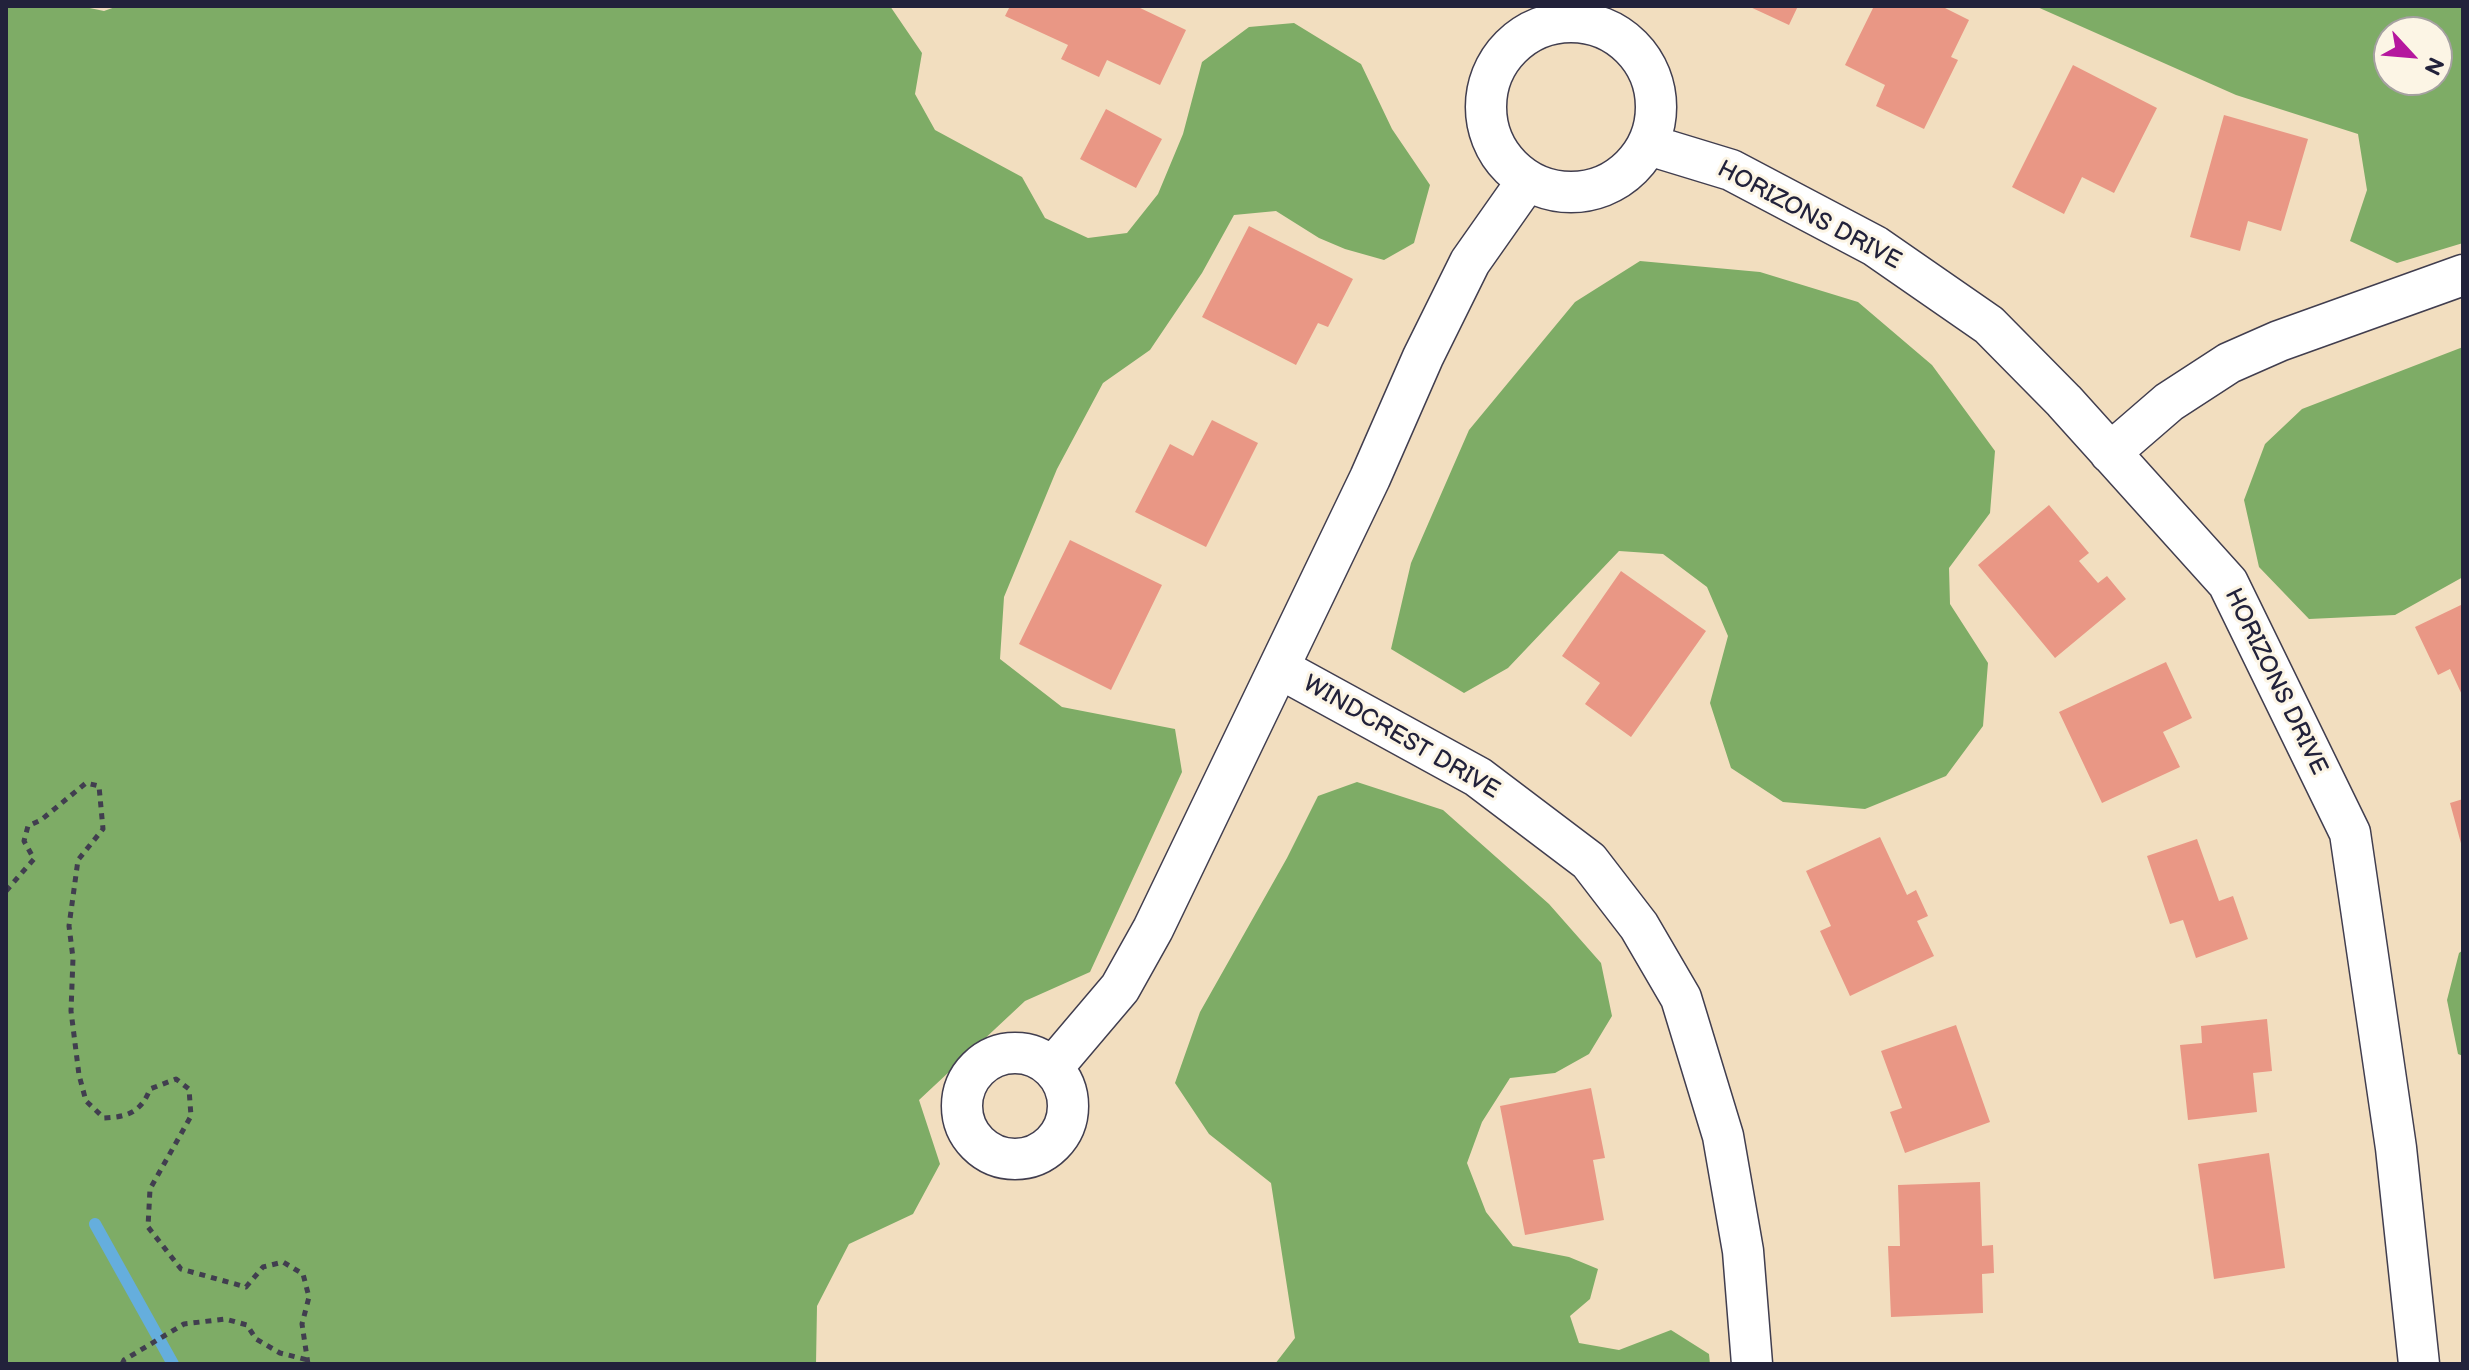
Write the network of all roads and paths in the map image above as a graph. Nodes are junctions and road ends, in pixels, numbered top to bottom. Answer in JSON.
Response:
{"nodes":[{"id":1,"x":1649,"y":145,"type":"junction"},
{"id":2,"x":1527,"y":181,"type":"junction"},
{"id":3,"x":2463,"y":275,"type":"edge"},
{"id":4,"x":2110,"y":453,"type":"junction"},
{"id":5,"x":1279,"y":668,"type":"junction"},
{"id":6,"x":6,"y":891,"type":"edge"},
{"id":7,"x":1053,"y":1067,"type":"dead end"},
{"id":8,"x":308,"y":1362,"type":"edge"},
{"id":9,"x":122,"y":1364,"type":"edge"},
{"id":10,"x":1752,"y":1364,"type":"edge"},
{"id":11,"x":2419,"y":1364,"type":"edge"}],
"edges":[{"from":1,"to":2,"type":"street"},
{"from":1,"to":2,"type":"street"},
{"from":1,"to":4,"type":"street","name":"HORIZONS DRIVE"},
{"from":2,"to":5,"type":"street"},
{"from":3,"to":4,"type":"street"},
{"from":4,"to":11,"type":"street","name":"HORIZONS DRIVE"},
{"from":5,"to":7,"type":"street"},
{"from":5,"to":10,"type":"street","name":"WINDCREST DRIVE"},
{"from":6,"to":8,"type":"path"},
{"from":8,"to":9,"type":"path"}]}
